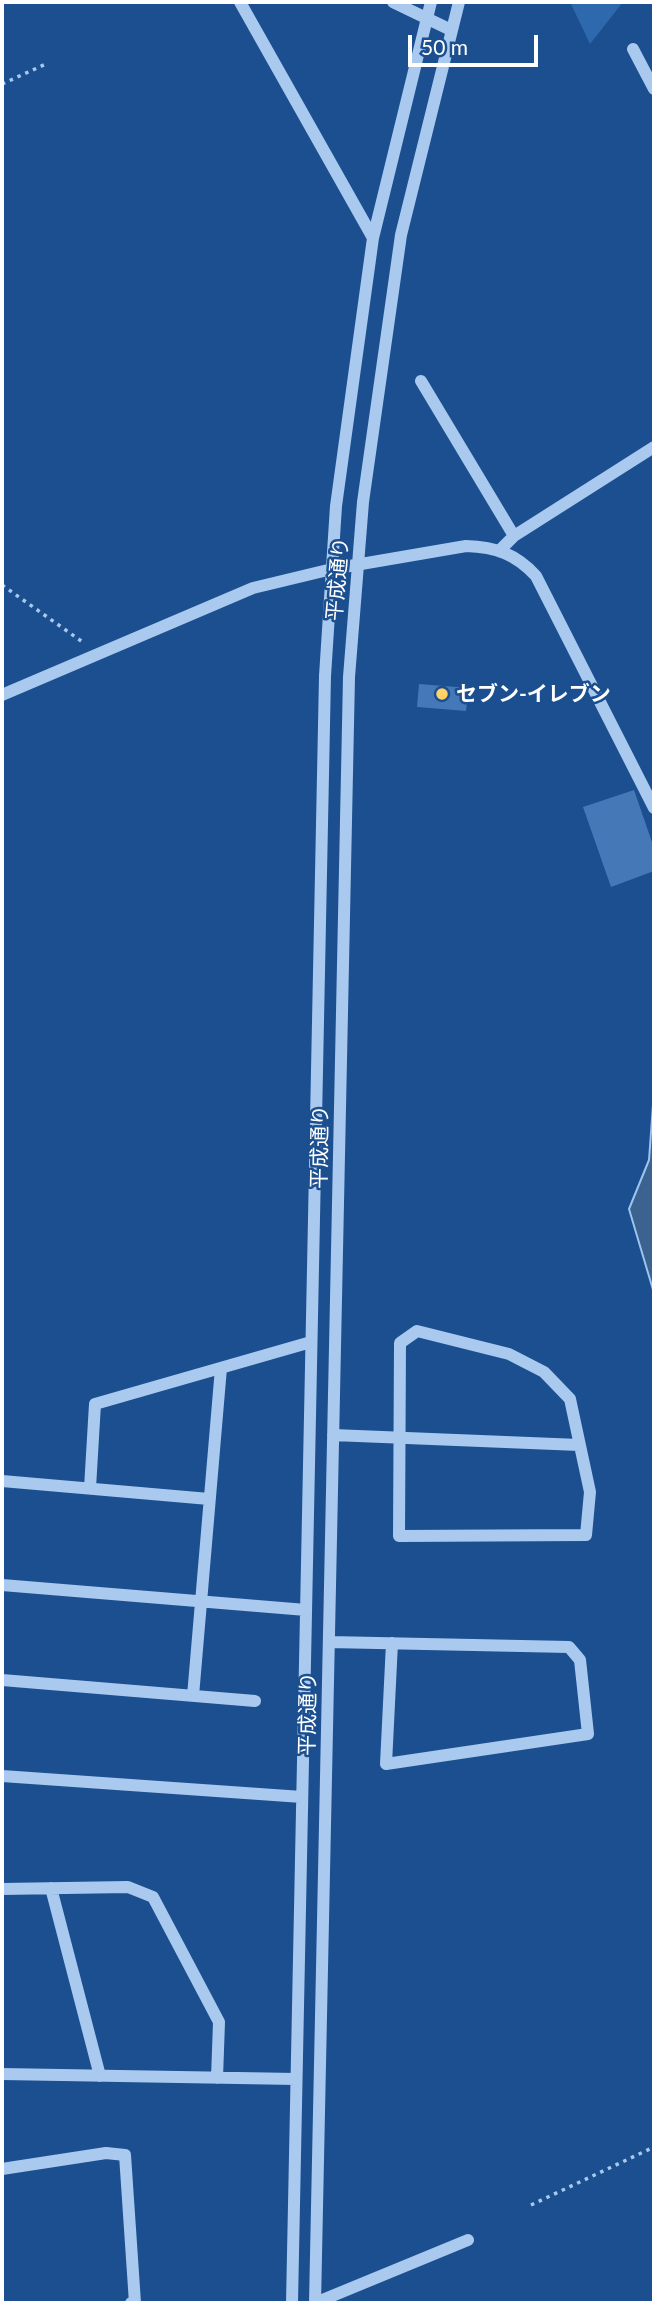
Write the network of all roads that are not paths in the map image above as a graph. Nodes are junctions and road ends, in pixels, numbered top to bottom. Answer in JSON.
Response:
{"nodes":[{"id":1,"x":240,"y":2,"type":"edge"},
{"id":2,"x":393,"y":2,"type":"edge"},
{"id":3,"x":431,"y":2,"type":"edge"},
{"id":4,"x":459,"y":2,"type":"edge"},
{"id":5,"x":427,"y":18,"type":"junction"},
{"id":6,"x":451,"y":30,"type":"junction"},
{"id":7,"x":633,"y":49,"type":"dead end"},
{"id":8,"x":654,"y":89,"type":"edge"},
{"id":9,"x":373,"y":238,"type":"junction"},
{"id":10,"x":421,"y":382,"type":"dead end"},
{"id":11,"x":654,"y":447,"type":"edge"},
{"id":12,"x":514,"y":537,"type":"junction"},
{"id":13,"x":500,"y":550,"type":"junction"},
{"id":14,"x":358,"y":565,"type":"junction"},
{"id":15,"x":332,"y":569,"type":"junction"},
{"id":16,"x":2,"y":695,"type":"edge"},
{"id":17,"x":654,"y":808,"type":"edge"},
{"id":18,"x":311,"y":1342,"type":"junction"},
{"id":19,"x":221,"y":1368,"type":"junction"},
{"id":20,"x":333,"y":1436,"type":"junction"},
{"id":21,"x":401,"y":1438,"type":"junction"},
{"id":22,"x":579,"y":1445,"type":"junction"},
{"id":23,"x":2,"y":1481,"type":"edge"},
{"id":24,"x":90,"y":1488,"type":"junction"},
{"id":25,"x":209,"y":1499,"type":"junction"},
{"id":26,"x":2,"y":1585,"type":"edge"},
{"id":27,"x":200,"y":1601,"type":"junction"},
{"id":28,"x":306,"y":1610,"type":"junction"},
{"id":29,"x":329,"y":1642,"type":"junction"},
{"id":30,"x":392,"y":1643,"type":"junction"},
{"id":31,"x":2,"y":1680,"type":"edge"},
{"id":32,"x":193,"y":1696,"type":"junction"},
{"id":33,"x":255,"y":1701,"type":"dead end"},
{"id":34,"x":2,"y":1776,"type":"edge"},
{"id":35,"x":302,"y":1797,"type":"junction"},
{"id":36,"x":51,"y":1888,"type":"junction"},
{"id":37,"x":2,"y":1889,"type":"edge"},
{"id":38,"x":2,"y":2074,"type":"edge"},
{"id":39,"x":100,"y":2076,"type":"junction"},
{"id":40,"x":217,"y":2078,"type":"junction"},
{"id":41,"x":296,"y":2079,"type":"junction"},
{"id":42,"x":2,"y":2169,"type":"edge"},
{"id":43,"x":468,"y":2240,"type":"dead end"},
{"id":44,"x":131,"y":2303,"type":"edge"},
{"id":45,"x":292,"y":2303,"type":"edge"},
{"id":46,"x":315,"y":2303,"type":"edge"}],
"edges":[{"from":1,"to":9,"type":"street"},
{"from":2,"to":5,"type":"street"},
{"from":3,"to":5,"type":"street","name":"平成通り"},
{"from":4,"to":6,"type":"street","name":"平成通り"},
{"from":5,"to":6,"type":"street"},
{"from":5,"to":9,"type":"street","name":"平成通り"},
{"from":6,"to":14,"type":"street","name":"平成通り"},
{"from":7,"to":8,"type":"street"},
{"from":9,"to":15,"type":"street","name":"平成通り"},
{"from":10,"to":12,"type":"street"},
{"from":11,"to":12,"type":"street"},
{"from":12,"to":13,"type":"street"},
{"from":13,"to":14,"type":"street"},
{"from":13,"to":17,"type":"street"},
{"from":14,"to":15,"type":"street"},
{"from":14,"to":20,"type":"street","name":"平成通り"},
{"from":15,"to":16,"type":"street"},
{"from":15,"to":18,"type":"street","name":"平成通り"},
{"from":18,"to":19,"type":"street"},
{"from":18,"to":28,"type":"street","name":"平成通り"},
{"from":19,"to":24,"type":"street"},
{"from":19,"to":25,"type":"street"},
{"from":20,"to":21,"type":"street"},
{"from":20,"to":29,"type":"street","name":"平成通り"},
{"from":21,"to":22,"type":"street"},
{"from":21,"to":22,"type":"street"},
{"from":21,"to":22,"type":"street"},
{"from":23,"to":24,"type":"street"},
{"from":24,"to":25,"type":"street"},
{"from":25,"to":27,"type":"street"},
{"from":26,"to":27,"type":"street"},
{"from":27,"to":28,"type":"street"},
{"from":27,"to":32,"type":"street"},
{"from":28,"to":35,"type":"street","name":"平成通り"},
{"from":29,"to":30,"type":"street"},
{"from":29,"to":46,"type":"street","name":"平成通り"},
{"from":30,"to":30,"type":"street"},
{"from":31,"to":32,"type":"street"},
{"from":32,"to":33,"type":"street"},
{"from":34,"to":35,"type":"street"},
{"from":35,"to":41,"type":"street","name":"平成通り"},
{"from":36,"to":37,"type":"street"},
{"from":36,"to":39,"type":"street"},
{"from":36,"to":40,"type":"street"},
{"from":38,"to":39,"type":"street"},
{"from":39,"to":40,"type":"street"},
{"from":40,"to":41,"type":"street"},
{"from":41,"to":45,"type":"street","name":"平成通り"},
{"from":42,"to":44,"type":"street"},
{"from":43,"to":46,"type":"street"}]}
